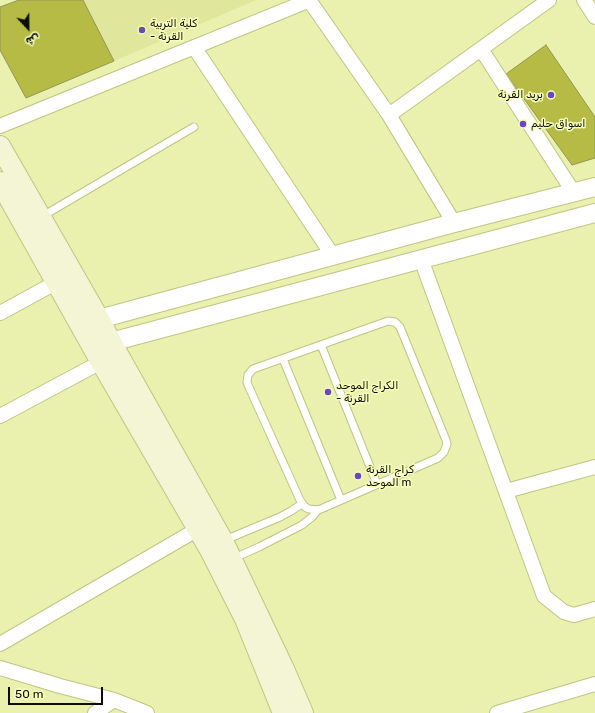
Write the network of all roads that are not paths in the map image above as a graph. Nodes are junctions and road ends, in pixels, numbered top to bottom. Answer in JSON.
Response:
{"nodes":[{"id":1,"x":309,"y":0,"type":"edge"},
{"id":2,"x":549,"y":0,"type":"edge"},
{"id":3,"x":584,"y":0,"type":"edge"},
{"id":4,"x":595,"y":16,"type":"edge"},
{"id":5,"x":194,"y":47,"type":"junction"},
{"id":6,"x":481,"y":49,"type":"junction"},
{"id":7,"x":388,"y":115,"type":"junction"},
{"id":8,"x":0,"y":126,"type":"edge"},
{"id":9,"x":194,"y":127,"type":"dead end"},
{"id":10,"x":0,"y":146,"type":"edge"},
{"id":11,"x":595,"y":187,"type":"edge"},
{"id":12,"x":2,"y":191,"type":"edge"},
{"id":13,"x":574,"y":193,"type":"junction"},
{"id":14,"x":595,"y":213,"type":"edge"},
{"id":15,"x":41,"y":217,"type":"junction"},
{"id":16,"x":477,"y":217,"type":"junction"},
{"id":17,"x":454,"y":223,"type":"junction"},
{"id":18,"x":484,"y":242,"type":"junction"},
{"id":19,"x":333,"y":256,"type":"junction"},
{"id":20,"x":421,"y":259,"type":"junction"},
{"id":21,"x":57,"y":282,"type":"junction"},
{"id":22,"x":0,"y":313,"type":"edge"},
{"id":23,"x":99,"y":319,"type":"junction"},
{"id":24,"x":111,"y":342,"type":"junction"},
{"id":25,"x":321,"y":345,"type":"junction"},
{"id":26,"x":283,"y":358,"type":"junction"},
{"id":27,"x":101,"y":362,"type":"junction"},
{"id":28,"x":0,"y":416,"type":"edge"},
{"id":29,"x":595,"y":467,"type":"edge"},
{"id":30,"x":377,"y":484,"type":"junction"},
{"id":31,"x":506,"y":491,"type":"junction"},
{"id":32,"x":341,"y":500,"type":"junction"},
{"id":33,"x":302,"y":504,"type":"junction"},
{"id":34,"x":318,"y":510,"type":"junction"},
{"id":35,"x":198,"y":529,"type":"junction"},
{"id":36,"x":223,"y":541,"type":"junction"},
{"id":37,"x":232,"y":559,"type":"junction"},
{"id":38,"x":595,"y":610,"type":"edge"},
{"id":39,"x":0,"y":644,"type":"edge"},
{"id":40,"x":0,"y":668,"type":"edge"},
{"id":41,"x":595,"y":684,"type":"edge"},
{"id":42,"x":114,"y":700,"type":"junction"},
{"id":43,"x":95,"y":713,"type":"edge"},
{"id":44,"x":147,"y":713,"type":"edge"},
{"id":45,"x":283,"y":713,"type":"edge"},
{"id":46,"x":302,"y":713,"type":"edge"},
{"id":47,"x":497,"y":713,"type":"edge"}],
"edges":[{"from":1,"to":5,"type":"street"},
{"from":1,"to":7,"type":"street"},
{"from":2,"to":6,"type":"street"},
{"from":3,"to":4,"type":"street"},
{"from":5,"to":8,"type":"street"},
{"from":5,"to":19,"type":"street"},
{"from":6,"to":7,"type":"street"},
{"from":6,"to":13,"type":"street"},
{"from":7,"to":17,"type":"street"},
{"from":9,"to":15,"type":"lane"},
{"from":10,"to":15,"type":"main road"},
{"from":11,"to":13,"type":"street"},
{"from":12,"to":21,"type":"main road"},
{"from":13,"to":16,"type":"street"},
{"from":14,"to":18,"type":"street"},
{"from":15,"to":23,"type":"main road"},
{"from":16,"to":17,"type":"street"},
{"from":16,"to":18,"type":"street"},
{"from":17,"to":19,"type":"street"},
{"from":18,"to":20,"type":"street"},
{"from":19,"to":23,"type":"street"},
{"from":20,"to":24,"type":"street"},
{"from":20,"to":31,"type":"street"},
{"from":21,"to":22,"type":"street"},
{"from":21,"to":27,"type":"main road"},
{"from":23,"to":24,"type":"main road"},
{"from":24,"to":36,"type":"main road"},
{"from":25,"to":26,"type":"lane"},
{"from":25,"to":30,"type":"lane"},
{"from":25,"to":30,"type":"lane"},
{"from":26,"to":32,"type":"lane"},
{"from":26,"to":33,"type":"lane"},
{"from":27,"to":28,"type":"street"},
{"from":27,"to":35,"type":"main road"},
{"from":29,"to":31,"type":"street"},
{"from":30,"to":32,"type":"lane"},
{"from":31,"to":38,"type":"street"},
{"from":32,"to":34,"type":"lane"},
{"from":33,"to":34,"type":"lane"},
{"from":33,"to":36,"type":"lane"},
{"from":34,"to":37,"type":"lane"},
{"from":35,"to":39,"type":"street"},
{"from":35,"to":45,"type":"main road"},
{"from":36,"to":37,"type":"main road"},
{"from":37,"to":46,"type":"main road"},
{"from":40,"to":42,"type":"street"},
{"from":41,"to":47,"type":"street"},
{"from":42,"to":43,"type":"street"},
{"from":42,"to":44,"type":"street"}]}
